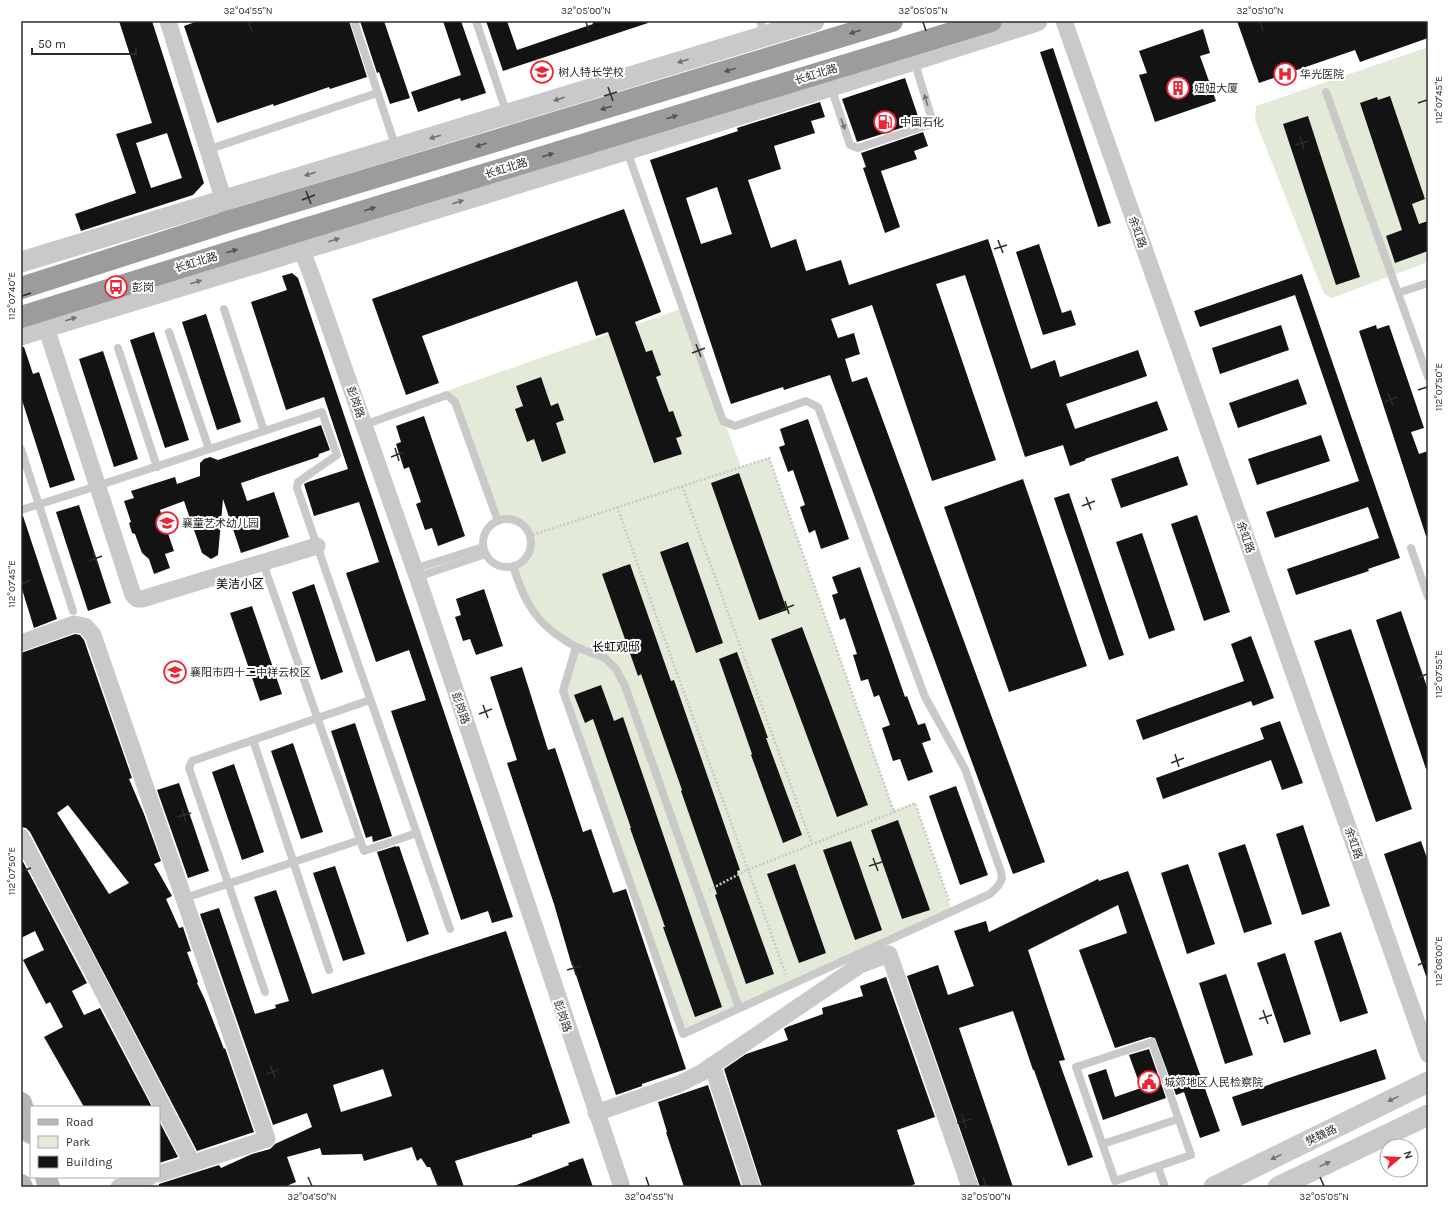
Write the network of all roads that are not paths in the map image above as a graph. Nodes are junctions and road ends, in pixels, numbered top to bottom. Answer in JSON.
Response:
{"nodes":[{"id":1,"x":168,"y":21,"type":"edge"},
{"id":2,"x":354,"y":21,"type":"edge"},
{"id":3,"x":476,"y":21,"type":"edge"},
{"id":4,"x":814,"y":21,"type":"edge"},
{"id":5,"x":892,"y":21,"type":"edge"},
{"id":6,"x":991,"y":21,"type":"edge"},
{"id":7,"x":1037,"y":21,"type":"edge"},
{"id":8,"x":1064,"y":21,"type":"edge"},
{"id":9,"x":768,"y":42,"type":"edge"},
{"id":10,"x":914,"y":60,"type":"junction"},
{"id":11,"x":831,"y":87,"type":"junction"},
{"id":12,"x":1326,"y":92,"type":"dead end"},
{"id":13,"x":377,"y":93,"type":"junction"},
{"id":14,"x":511,"y":125,"type":"junction"},
{"id":15,"x":207,"y":150,"type":"junction"},
{"id":16,"x":627,"y":150,"type":"junction"},
{"id":17,"x":399,"y":159,"type":"junction"},
{"id":18,"x":223,"y":200,"type":"junction"},
{"id":19,"x":230,"y":221,"type":"junction"},
{"id":20,"x":298,"y":241,"type":"junction"},
{"id":21,"x":21,"y":262,"type":"edge"},
{"id":22,"x":1428,"y":283,"type":"edge"},
{"id":23,"x":21,"y":288,"type":"edge"},
{"id":24,"x":1398,"y":293,"type":"junction"},
{"id":25,"x":224,"y":309,"type":"dead end"},
{"id":26,"x":21,"y":316,"type":"edge"},
{"id":27,"x":46,"y":327,"type":"junction"},
{"id":28,"x":169,"y":332,"type":"dead end"},
{"id":29,"x":21,"y":335,"type":"edge"},
{"id":30,"x":118,"y":348,"type":"dead end"},
{"id":31,"x":1428,"y":378,"type":"edge"},
{"id":32,"x":364,"y":425,"type":"junction"},
{"id":33,"x":264,"y":431,"type":"junction"},
{"id":34,"x":209,"y":449,"type":"junction"},
{"id":35,"x":21,"y":450,"type":"edge"},
{"id":36,"x":157,"y":467,"type":"junction"},
{"id":37,"x":97,"y":486,"type":"junction"},
{"id":38,"x":39,"y":505,"type":"junction"},
{"id":39,"x":21,"y":510,"type":"edge"},
{"id":40,"x":498,"y":521,"type":"junction"},
{"id":41,"x":317,"y":546,"type":"junction"},
{"id":42,"x":1411,"y":548,"type":"dead end"},
{"id":43,"x":485,"y":551,"type":"junction"},
{"id":44,"x":263,"y":563,"type":"junction"},
{"id":45,"x":513,"y":566,"type":"junction"},
{"id":46,"x":416,"y":573,"type":"junction"},
{"id":47,"x":1428,"y":597,"type":"edge"},
{"id":48,"x":73,"y":611,"type":"dead end"},
{"id":49,"x":21,"y":642,"type":"edge"},
{"id":50,"x":576,"y":647,"type":"junction"},
{"id":51,"x":370,"y":700,"type":"junction"},
{"id":52,"x":317,"y":718,"type":"junction"},
{"id":53,"x":253,"y":740,"type":"junction"},
{"id":54,"x":417,"y":834,"type":"junction"},
{"id":55,"x":21,"y":838,"type":"edge"},
{"id":56,"x":360,"y":840,"type":"junction"},
{"id":57,"x":293,"y":862,"type":"junction"},
{"id":58,"x":228,"y":884,"type":"junction"},
{"id":59,"x":194,"y":895,"type":"dead end"},
{"id":60,"x":450,"y":929,"type":"dead end"},
{"id":61,"x":329,"y":970,"type":"dead end"},
{"id":62,"x":264,"y":992,"type":"dead end"},
{"id":63,"x":739,"y":1008,"type":"junction"},
{"id":64,"x":1428,"y":1054,"type":"edge"},
{"id":65,"x":712,"y":1065,"type":"junction"},
{"id":66,"x":1428,"y":1082,"type":"edge"},
{"id":67,"x":21,"y":1103,"type":"edge"},
{"id":68,"x":596,"y":1113,"type":"junction"},
{"id":69,"x":1428,"y":1115,"type":"edge"},
{"id":70,"x":1178,"y":1119,"type":"junction"},
{"id":71,"x":30,"y":1130,"type":"edge"},
{"id":72,"x":1103,"y":1144,"type":"junction"},
{"id":73,"x":192,"y":1163,"type":"junction"},
{"id":74,"x":1158,"y":1167,"type":"junction"},
{"id":75,"x":160,"y":1174,"type":"edge"},
{"id":76,"x":143,"y":1182,"type":"edge"},
{"id":77,"x":119,"y":1187,"type":"edge"},
{"id":78,"x":622,"y":1187,"type":"edge"},
{"id":79,"x":752,"y":1187,"type":"edge"},
{"id":80,"x":970,"y":1187,"type":"edge"},
{"id":81,"x":1165,"y":1187,"type":"edge"},
{"id":82,"x":1214,"y":1187,"type":"edge"},
{"id":83,"x":1278,"y":1187,"type":"edge"}],
"edges":[{"from":1,"to":15,"type":"street"},
{"from":2,"to":13,"type":"lane"},
{"from":3,"to":14,"type":"lane"},
{"from":4,"to":9,"type":"street"},
{"from":5,"to":9,"type":"highway","one_way":true},
{"from":20,"to":6,"type":"highway","name":"长虹北路","one_way":true},
{"from":7,"to":10,"type":"street"},
{"from":8,"to":64,"type":"street","name":"余虹路"},
{"from":9,"to":14,"type":"highway","one_way":true},
{"from":10,"to":11,"type":"street"},
{"from":11,"to":10,"type":"lane","one_way":true},
{"from":11,"to":16,"type":"street"},
{"from":12,"to":24,"type":"lane"},
{"from":13,"to":15,"type":"lane"},
{"from":13,"to":17,"type":"lane"},
{"from":14,"to":17,"type":"highway","one_way":true},
{"from":15,"to":18,"type":"street"},
{"from":20,"to":16,"type":"street","one_way":true},
{"from":16,"to":63,"type":"lane"},
{"from":17,"to":18,"type":"street","one_way":true},
{"from":17,"to":19,"type":"highway"},
{"from":18,"to":19,"type":"street"},
{"from":18,"to":21,"type":"street"},
{"from":19,"to":23,"type":"highway"},
{"from":26,"to":20,"type":"highway","name":"长虹北路","one_way":true},
{"from":27,"to":20,"type":"street","one_way":true},
{"from":20,"to":32,"type":"street","name":"彭岗路"},
{"from":22,"to":24,"type":"lane"},
{"from":24,"to":31,"type":"lane"},
{"from":25,"to":33,"type":"lane"},
{"from":27,"to":29,"type":"street"},
{"from":27,"to":37,"type":"street"},
{"from":28,"to":34,"type":"lane"},
{"from":30,"to":36,"type":"lane"},
{"from":32,"to":40,"type":"lane"},
{"from":32,"to":46,"type":"street","name":"彭岗路"},
{"from":33,"to":34,"type":"lane"},
{"from":33,"to":41,"type":"lane"},
{"from":34,"to":36,"type":"lane"},
{"from":35,"to":38,"type":"lane"},
{"from":36,"to":37,"type":"lane"},
{"from":37,"to":38,"type":"lane"},
{"from":37,"to":44,"type":"street"},
{"from":38,"to":39,"type":"lane"},
{"from":38,"to":48,"type":"lane"},
{"from":40,"to":43,"type":"lane"},
{"from":40,"to":45,"type":"lane"},
{"from":41,"to":44,"type":"street"},
{"from":41,"to":51,"type":"lane"},
{"from":42,"to":47,"type":"lane"},
{"from":43,"to":45,"type":"lane"},
{"from":43,"to":46,"type":"lane"},
{"from":44,"to":52,"type":"lane"},
{"from":45,"to":50,"type":"lane"},
{"from":46,"to":68,"type":"street","name":"彭岗路"},
{"from":49,"to":73,"type":"street"},
{"from":50,"to":63,"type":"lane"},
{"from":50,"to":63,"type":"lane"},
{"from":51,"to":52,"type":"lane"},
{"from":51,"to":54,"type":"lane"},
{"from":52,"to":53,"type":"lane"},
{"from":52,"to":56,"type":"lane"},
{"from":53,"to":57,"type":"lane"},
{"from":53,"to":58,"type":"lane"},
{"from":54,"to":56,"type":"lane"},
{"from":54,"to":60,"type":"lane"},
{"from":55,"to":73,"type":"street"},
{"from":56,"to":57,"type":"lane"},
{"from":57,"to":58,"type":"lane"},
{"from":57,"to":61,"type":"lane"},
{"from":58,"to":59,"type":"lane"},
{"from":58,"to":62,"type":"lane"},
{"from":65,"to":68,"type":"street"},
{"from":65,"to":79,"type":"street"},
{"from":65,"to":80,"type":"street"},
{"from":66,"to":82,"type":"street","name":"樊魏路","one_way":true},
{"from":67,"to":71,"type":"main road"},
{"from":68,"to":78,"type":"street","name":"彭岗路"},
{"from":83,"to":69,"type":"street","one_way":true},
{"from":70,"to":72,"type":"lane"},
{"from":70,"to":72,"type":"lane"},
{"from":70,"to":74,"type":"lane"},
{"from":72,"to":74,"type":"lane"},
{"from":73,"to":75,"type":"street"},
{"from":74,"to":81,"type":"lane"},
{"from":76,"to":77,"type":"street"}]}
